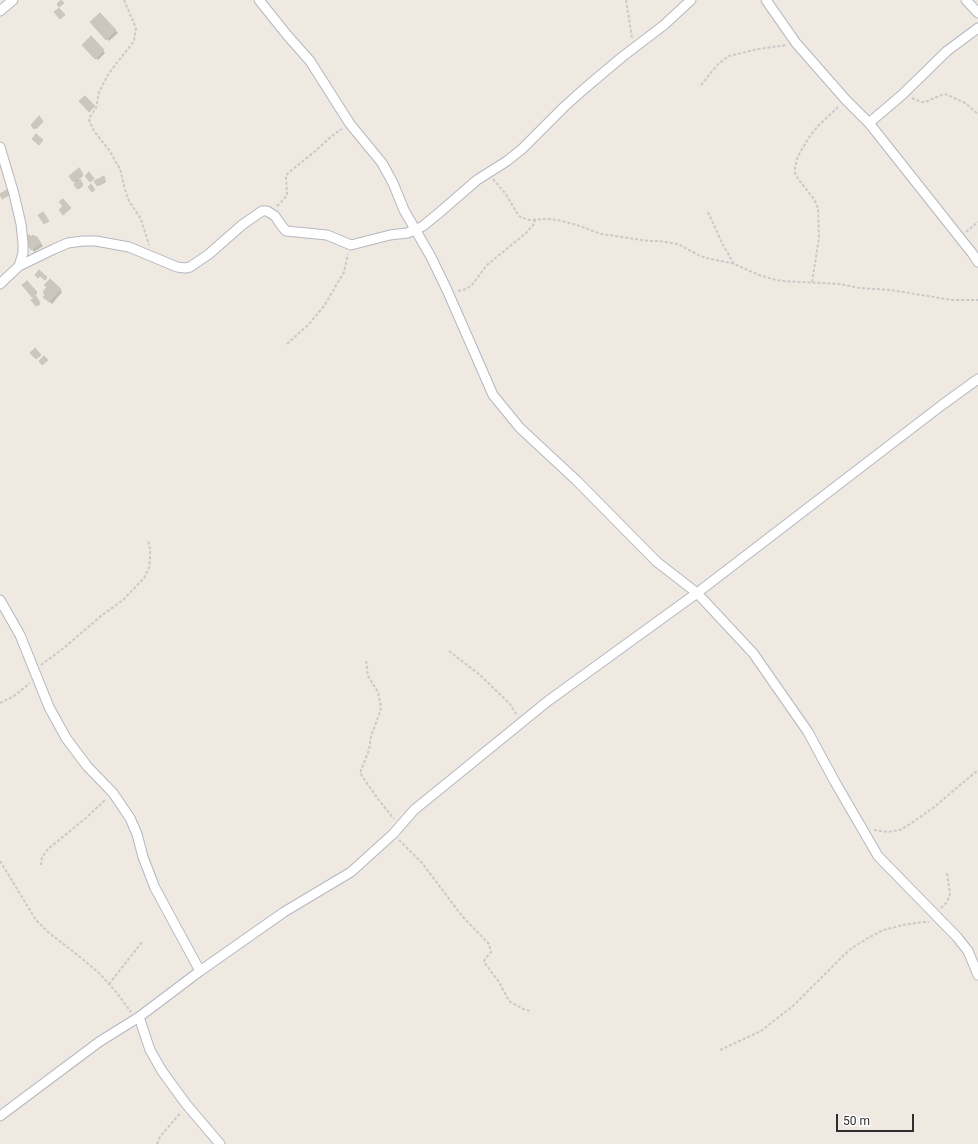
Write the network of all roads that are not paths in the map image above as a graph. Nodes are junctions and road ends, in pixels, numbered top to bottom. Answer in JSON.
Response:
{"nodes":[{"id":1,"x":13,"y":0,"type":"edge"},
{"id":2,"x":259,"y":0,"type":"edge"},
{"id":3,"x":691,"y":0,"type":"edge"},
{"id":4,"x":766,"y":0,"type":"edge"},
{"id":5,"x":966,"y":0,"type":"edge"},
{"id":6,"x":0,"y":11,"type":"edge"},
{"id":7,"x":978,"y":13,"type":"edge"},
{"id":8,"x":978,"y":28,"type":"edge"},
{"id":9,"x":869,"y":123,"type":"junction"},
{"id":10,"x":0,"y":147,"type":"edge"},
{"id":11,"x":415,"y":230,"type":"junction"},
{"id":12,"x":978,"y":262,"type":"edge"},
{"id":13,"x":19,"y":266,"type":"junction"},
{"id":14,"x":0,"y":284,"type":"edge"},
{"id":15,"x":978,"y":379,"type":"edge"},
{"id":16,"x":697,"y":593,"type":"junction"},
{"id":17,"x":0,"y":600,"type":"edge"},
{"id":18,"x":200,"y":971,"type":"junction"},
{"id":19,"x":978,"y":975,"type":"edge"},
{"id":20,"x":138,"y":1018,"type":"junction"},
{"id":21,"x":0,"y":1116,"type":"edge"},
{"id":22,"x":220,"y":1144,"type":"edge"}],
"edges":[{"from":1,"to":6,"type":"street"},
{"from":2,"to":11,"type":"street"},
{"from":3,"to":11,"type":"street"},
{"from":4,"to":9,"type":"street"},
{"from":5,"to":7,"type":"street"},
{"from":8,"to":9,"type":"street"},
{"from":9,"to":12,"type":"street"},
{"from":10,"to":13,"type":"street"},
{"from":11,"to":13,"type":"street"},
{"from":11,"to":16,"type":"street"},
{"from":13,"to":14,"type":"street"},
{"from":15,"to":16,"type":"street"},
{"from":16,"to":18,"type":"street"},
{"from":16,"to":19,"type":"street"},
{"from":17,"to":18,"type":"street"},
{"from":18,"to":20,"type":"street"},
{"from":20,"to":21,"type":"street"},
{"from":20,"to":22,"type":"street"}]}
